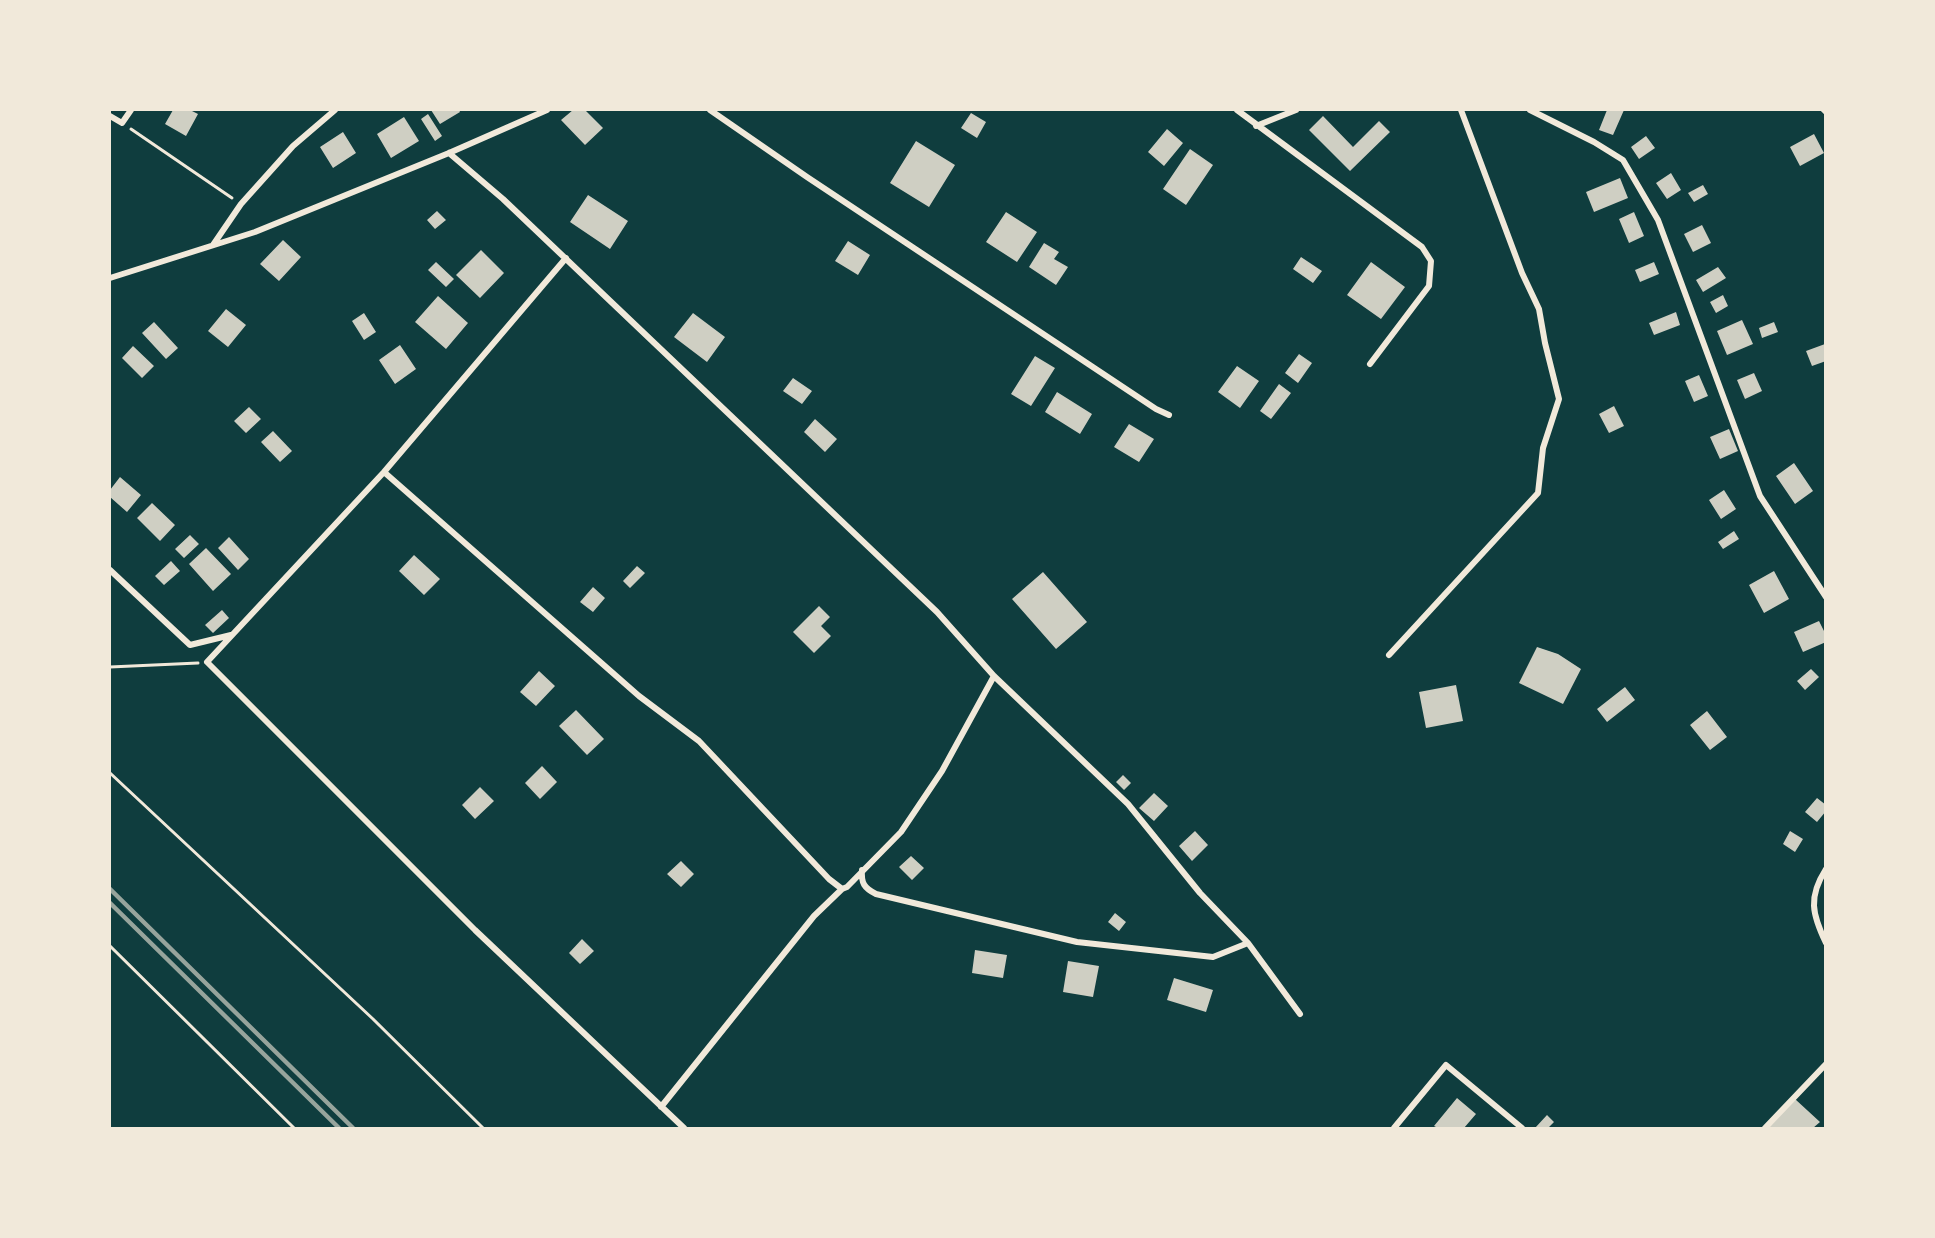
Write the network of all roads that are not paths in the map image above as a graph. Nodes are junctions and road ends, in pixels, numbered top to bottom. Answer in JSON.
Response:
{"nodes":[{"id":1,"x":131,"y":110,"type":"edge"},
{"id":2,"x":334,"y":110,"type":"edge"},
{"id":3,"x":547,"y":110,"type":"edge"},
{"id":4,"x":710,"y":110,"type":"edge"},
{"id":5,"x":1237,"y":110,"type":"edge"},
{"id":6,"x":1296,"y":110,"type":"edge"},
{"id":7,"x":1461,"y":110,"type":"edge"},
{"id":8,"x":1530,"y":110,"type":"edge"},
{"id":9,"x":110,"y":116,"type":"edge"},
{"id":10,"x":1256,"y":126,"type":"junction"},
{"id":11,"x":449,"y":153,"type":"junction"},
{"id":12,"x":213,"y":245,"type":"junction"},
{"id":13,"x":566,"y":258,"type":"junction"},
{"id":14,"x":110,"y":278,"type":"edge"},
{"id":15,"x":1370,"y":364,"type":"dead end"},
{"id":16,"x":1169,"y":415,"type":"dead end"},
{"id":17,"x":384,"y":472,"type":"junction"},
{"id":18,"x":110,"y":570,"type":"edge"},
{"id":19,"x":1826,"y":597,"type":"edge"},
{"id":20,"x":231,"y":635,"type":"junction"},
{"id":21,"x":1389,"y":655,"type":"dead end"},
{"id":22,"x":994,"y":676,"type":"junction"},
{"id":23,"x":862,"y":869,"type":"junction"},
{"id":24,"x":1826,"y":869,"type":"edge"},
{"id":25,"x":842,"y":889,"type":"junction"},
{"id":26,"x":1248,"y":943,"type":"junction"},
{"id":27,"x":1826,"y":943,"type":"edge"},
{"id":28,"x":1300,"y":1014,"type":"dead end"},
{"id":29,"x":1826,"y":1064,"type":"edge"},
{"id":30,"x":661,"y":1107,"type":"junction"},
{"id":31,"x":684,"y":1128,"type":"edge"},
{"id":32,"x":1394,"y":1128,"type":"edge"},
{"id":33,"x":1522,"y":1128,"type":"edge"},
{"id":34,"x":1765,"y":1128,"type":"edge"}],
"edges":[{"from":1,"to":9,"type":"street"},
{"from":2,"to":12,"type":"street"},
{"from":3,"to":11,"type":"street"},
{"from":4,"to":16,"type":"street"},
{"from":5,"to":10,"type":"street"},
{"from":6,"to":10,"type":"street"},
{"from":7,"to":21,"type":"street"},
{"from":8,"to":19,"type":"street"},
{"from":10,"to":15,"type":"street"},
{"from":11,"to":12,"type":"street"},
{"from":11,"to":13,"type":"street"},
{"from":12,"to":14,"type":"street"},
{"from":13,"to":17,"type":"street"},
{"from":13,"to":22,"type":"street"},
{"from":17,"to":20,"type":"street"},
{"from":17,"to":25,"type":"street"},
{"from":18,"to":20,"type":"street"},
{"from":20,"to":30,"type":"street"},
{"from":22,"to":23,"type":"street"},
{"from":22,"to":26,"type":"street"},
{"from":23,"to":25,"type":"street"},
{"from":23,"to":26,"type":"street"},
{"from":24,"to":27,"type":"street"},
{"from":25,"to":30,"type":"street"},
{"from":26,"to":28,"type":"street"},
{"from":29,"to":34,"type":"street"},
{"from":30,"to":31,"type":"street"},
{"from":32,"to":33,"type":"street"}]}
